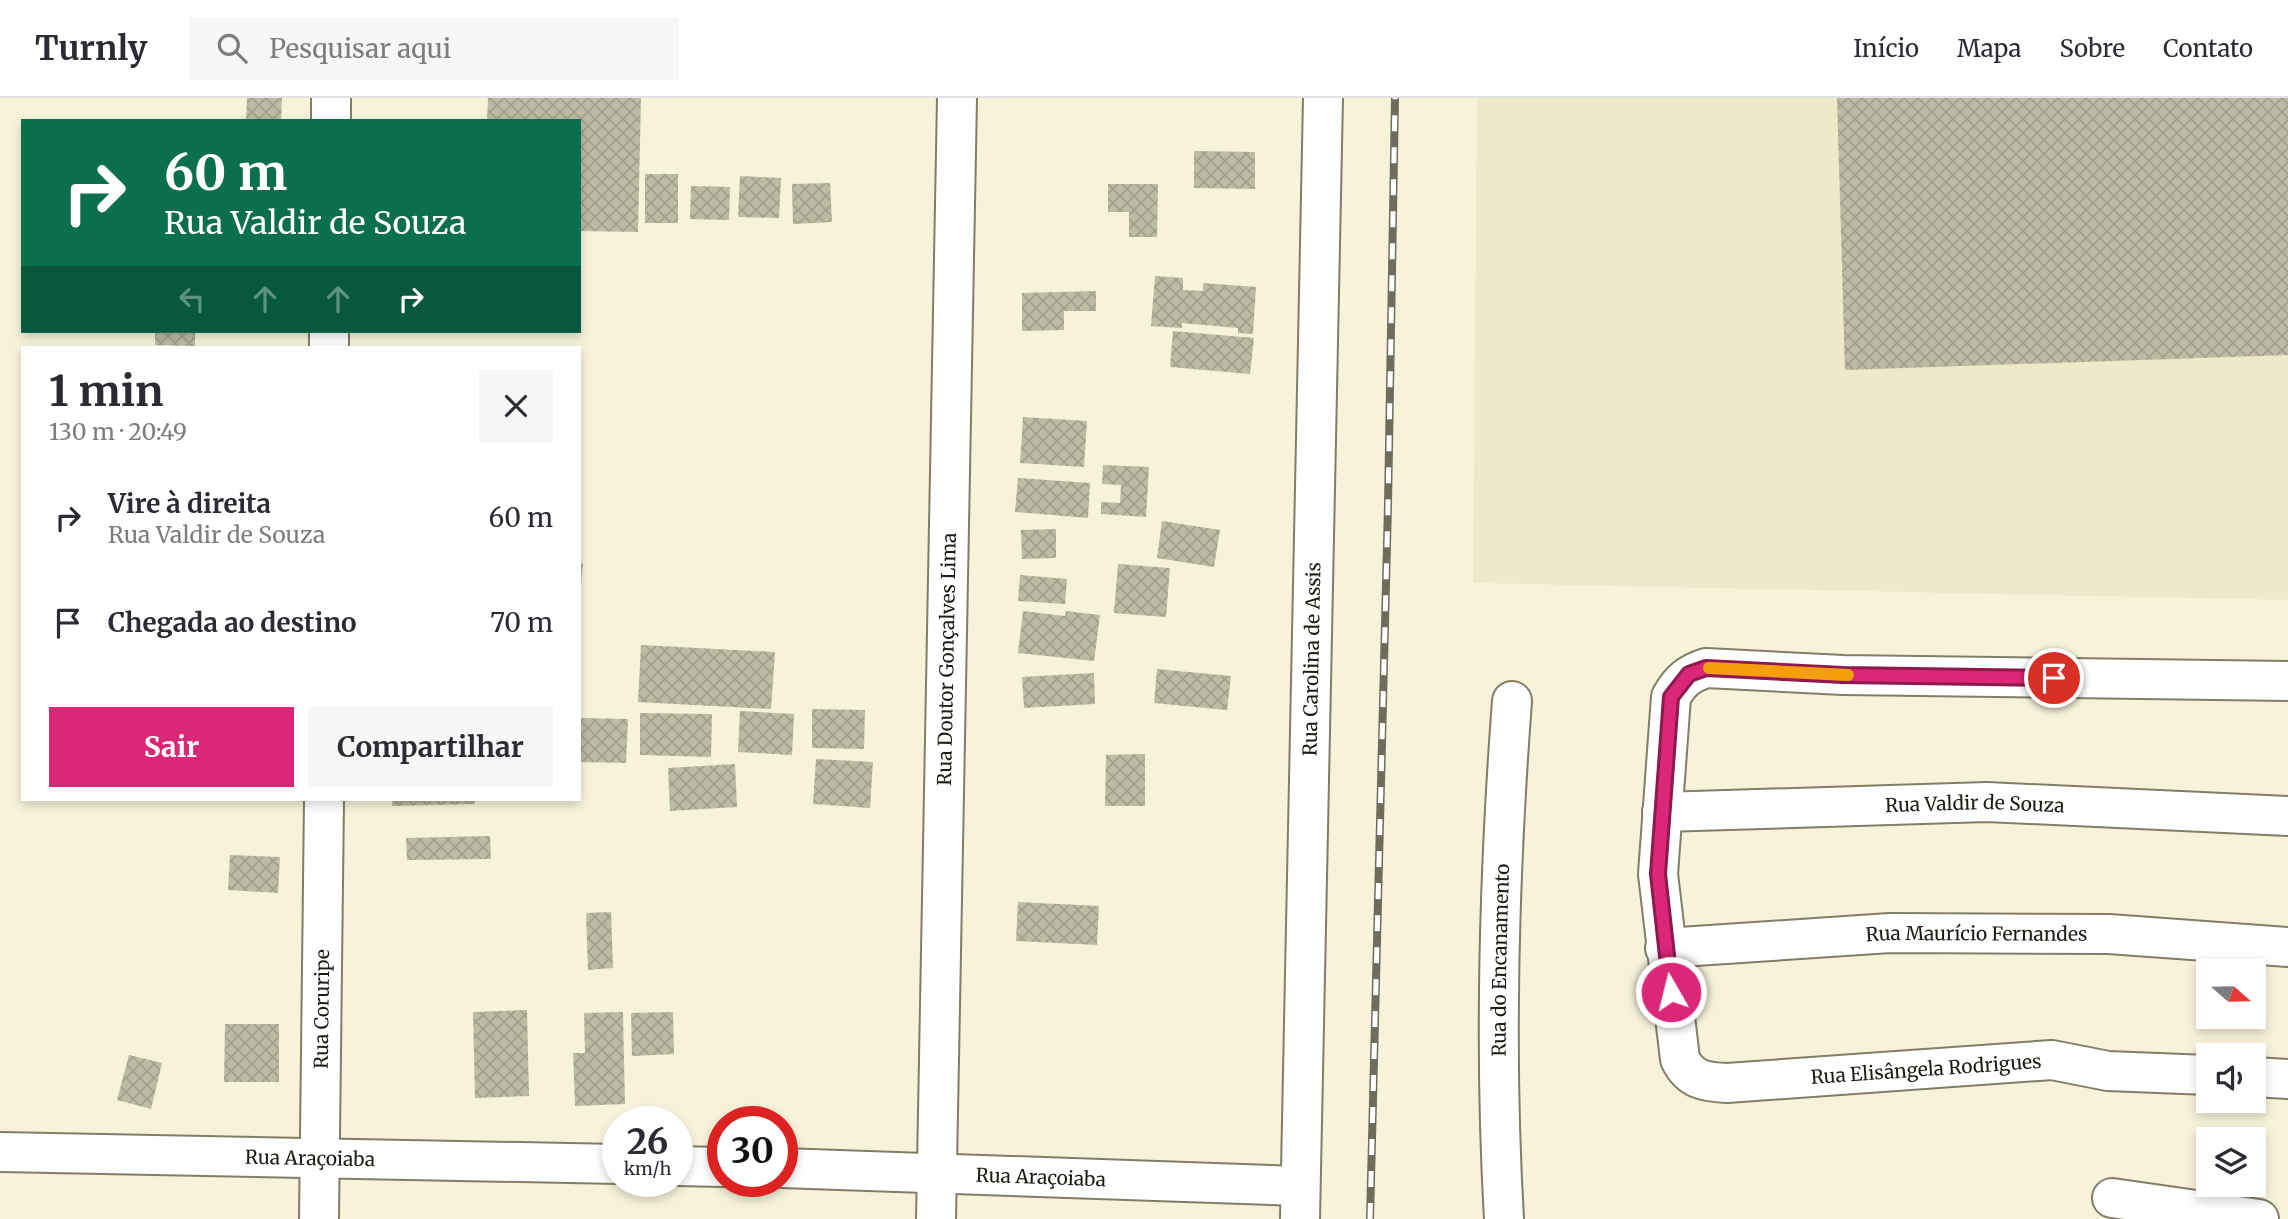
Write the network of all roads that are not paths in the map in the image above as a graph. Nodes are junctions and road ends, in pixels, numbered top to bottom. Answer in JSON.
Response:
{"nodes":[{"id":1,"x":331,"y":98,"type":"edge"},
{"id":2,"x":957,"y":98,"type":"edge"},
{"id":3,"x":1323,"y":98,"type":"edge"},
{"id":4,"x":331,"y":119,"type":"edge"},
{"id":5,"x":2288,"y":681,"type":"edge"},
{"id":6,"x":1512,"y":701,"type":"dead end"},
{"id":7,"x":324,"y":801,"type":"edge"},
{"id":8,"x":1662,"y":812,"type":"junction"},
{"id":9,"x":2288,"y":817,"type":"edge"},
{"id":10,"x":1665,"y":947,"type":"junction"},
{"id":11,"x":2288,"y":947,"type":"edge"},
{"id":12,"x":2196,"y":1075,"type":"edge"},
{"id":13,"x":2266,"y":1078,"type":"edge"},
{"id":14,"x":2288,"y":1079,"type":"edge"},
{"id":15,"x":0,"y":1152,"type":"edge"},
{"id":16,"x":320,"y":1158,"type":"junction"},
{"id":17,"x":602,"y":1164,"type":"edge"},
{"id":18,"x":798,"y":1168,"type":"edge"},
{"id":19,"x":937,"y":1171,"type":"junction"},
{"id":20,"x":2112,"y":1198,"type":"dead end"},
{"id":21,"x":1300,"y":1202,"type":"edge"},
{"id":22,"x":319,"y":1219,"type":"edge"},
{"id":23,"x":936,"y":1219,"type":"edge"},
{"id":24,"x":1504,"y":1219,"type":"edge"},
{"id":25,"x":2259,"y":1219,"type":"edge"}],
"edges":[{"from":1,"to":4,"type":"street"},
{"from":2,"to":19,"type":"street","name":"Rua Doutor Gonçalves Lima"},
{"from":3,"to":21,"type":"street","name":"Rua Carolina de Assis"},
{"from":5,"to":8,"type":"street"},
{"from":6,"to":24,"type":"street","name":"Rua do Encanamento"},
{"from":7,"to":16,"type":"street","name":"Rua Coruripe"},
{"from":8,"to":9,"type":"street","name":"Rua Valdir de Souza"},
{"from":8,"to":10,"type":"street"},
{"from":10,"to":11,"type":"street","name":"Rua Maurício Fernandes"},
{"from":10,"to":12,"type":"street","name":"Rua Elisângela Rodrigues"},
{"from":13,"to":14,"type":"street"},
{"from":15,"to":16,"type":"street","name":"Rua Araçoiaba"},
{"from":16,"to":17,"type":"street","name":"Rua Araçoiaba"},
{"from":16,"to":22,"type":"street","name":"Rua Coruripe"},
{"from":18,"to":19,"type":"street","name":"Rua Araçoiaba"},
{"from":19,"to":21,"type":"street","name":"Rua Araçoiaba"},
{"from":19,"to":23,"type":"street","name":"Rua Doutor Gonçalves Lima"},
{"from":20,"to":25,"type":"street"}]}
